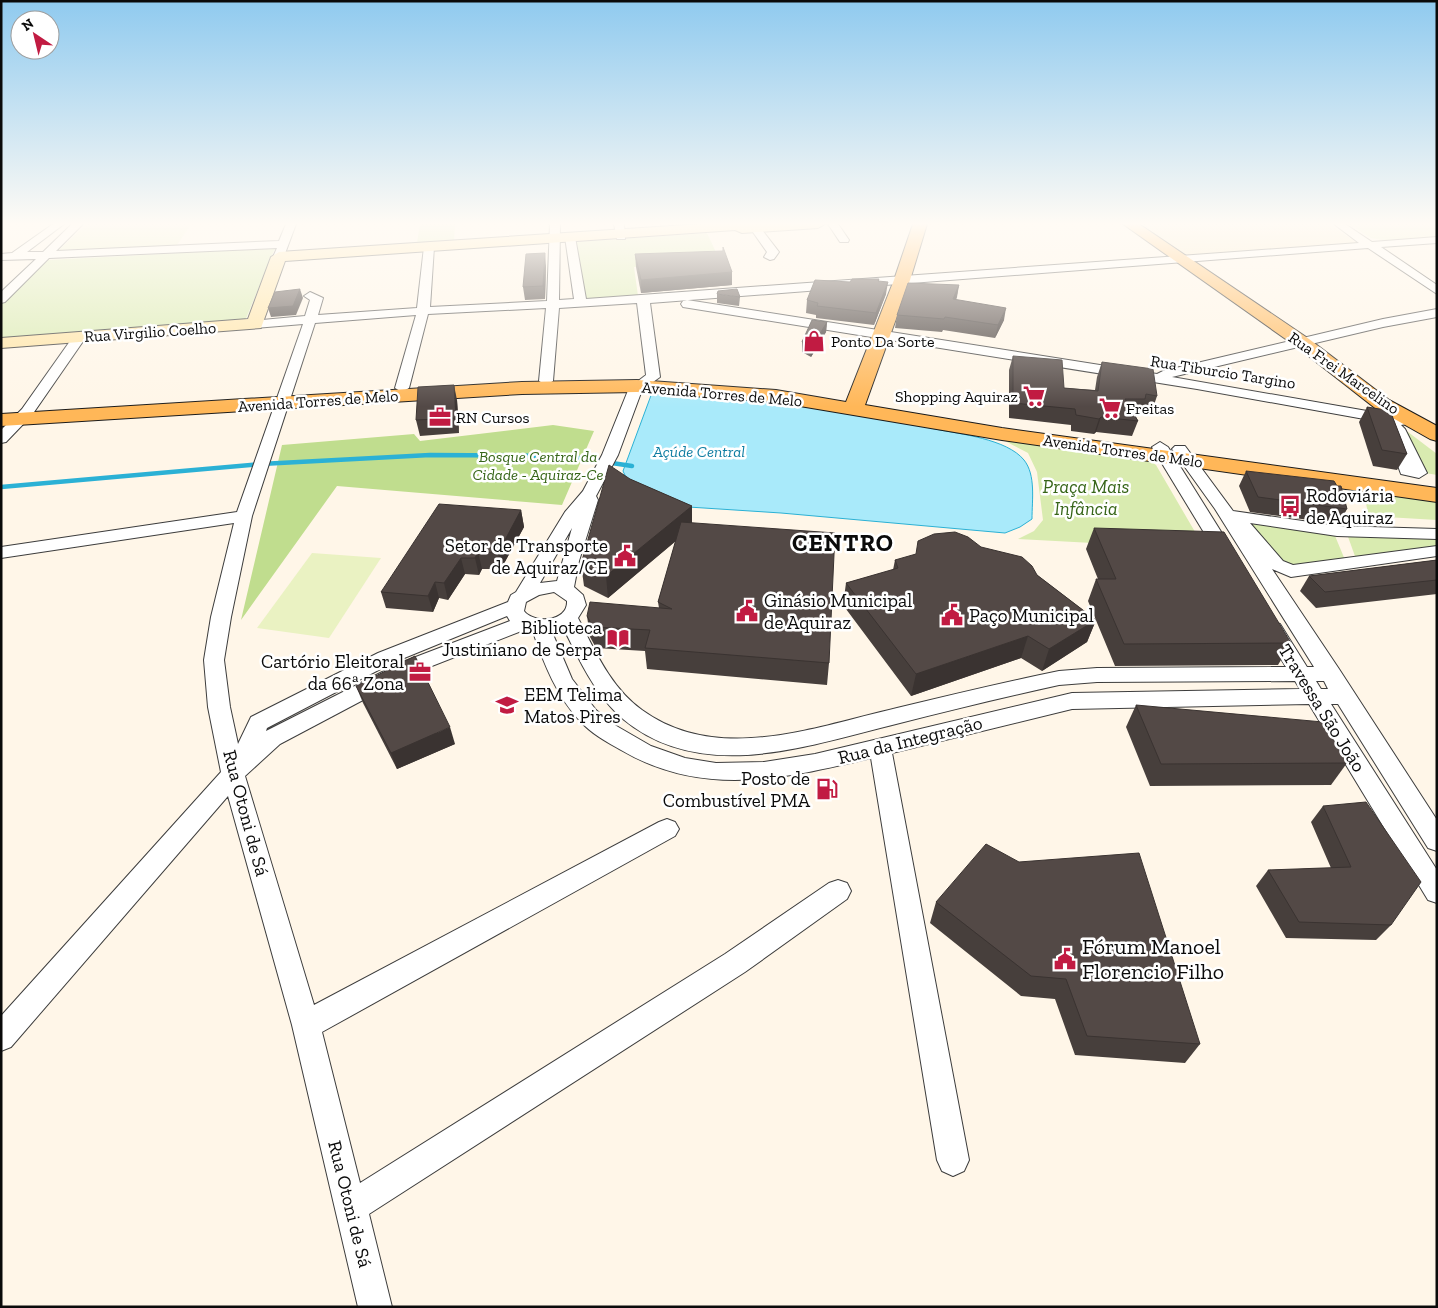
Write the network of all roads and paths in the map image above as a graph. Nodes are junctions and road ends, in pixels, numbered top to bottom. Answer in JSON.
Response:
{"nodes":[{"id":1,"x":15,"y":285,"type":"edge"},
{"id":2,"x":269,"y":285,"type":"edge"},
{"id":3,"x":426,"y":285,"type":"edge"},
{"id":4,"x":554,"y":285,"type":"edge"},
{"id":5,"x":577,"y":285,"type":"edge"},
{"id":6,"x":835,"y":285,"type":"edge"},
{"id":7,"x":900,"y":285,"type":"edge"},
{"id":8,"x":1218,"y":285,"type":"edge"},
{"id":9,"x":310,"y":296,"type":"dead end"},
{"id":10,"x":1,"y":299,"type":"edge"},
{"id":11,"x":648,"y":299,"type":"junction"},
{"id":12,"x":580,"y":302,"type":"junction"},
{"id":13,"x":553,"y":304,"type":"junction"},
{"id":14,"x":423,"y":311,"type":"junction"},
{"id":15,"x":1437,"y":313,"type":"edge"},
{"id":16,"x":310,"y":320,"type":"junction"},
{"id":17,"x":255,"y":324,"type":"junction"},
{"id":18,"x":880,"y":334,"type":"junction"},
{"id":19,"x":80,"y":337,"type":"junction"},
{"id":20,"x":1,"y":343,"type":"edge"},
{"id":21,"x":1303,"y":343,"type":"junction"},
{"id":22,"x":1152,"y":378,"type":"junction"},
{"id":23,"x":546,"y":381,"type":"junction"},
{"id":24,"x":644,"y":383,"type":"junction"},
{"id":25,"x":402,"y":388,"type":"junction"},
{"id":26,"x":285,"y":399,"type":"junction"},
{"id":27,"x":856,"y":404,"type":"junction"},
{"id":28,"x":1,"y":413,"type":"edge"},
{"id":29,"x":16,"y":417,"type":"edge"},
{"id":30,"x":1420,"y":424,"type":"edge"},
{"id":31,"x":1437,"y":435,"type":"edge"},
{"id":32,"x":1,"y":439,"type":"edge"},
{"id":33,"x":1437,"y":446,"type":"edge"},
{"id":34,"x":1173,"y":454,"type":"junction"},
{"id":35,"x":1437,"y":479,"type":"edge"},
{"id":36,"x":590,"y":493,"type":"junction"},
{"id":37,"x":1437,"y":495,"type":"edge"},
{"id":38,"x":244,"y":516,"type":"junction"},
{"id":39,"x":1437,"y":534,"type":"edge"},
{"id":40,"x":1437,"y":550,"type":"edge"},
{"id":41,"x":1,"y":553,"type":"edge"},
{"id":42,"x":1237,"y":572,"type":"edge"},
{"id":43,"x":564,"y":589,"type":"junction"},
{"id":44,"x":526,"y":612,"type":"junction"},
{"id":45,"x":1262,"y":612,"type":"edge"},
{"id":46,"x":568,"y":618,"type":"junction"},
{"id":47,"x":1301,"y":674,"type":"junction"},
{"id":48,"x":1332,"y":674,"type":"junction"},
{"id":49,"x":1315,"y":696,"type":"junction"},
{"id":50,"x":1346,"y":696,"type":"junction"},
{"id":51,"x":880,"y":748,"type":"junction"},
{"id":52,"x":233,"y":774,"type":"junction"},
{"id":53,"x":667,"y":829,"type":"dead end"},
{"id":54,"x":1433,"y":829,"type":"edge"},
{"id":55,"x":838,"y":891,"type":"dead end"},
{"id":56,"x":1437,"y":892,"type":"edge"},
{"id":57,"x":306,"y":1025,"type":"junction"},
{"id":58,"x":1,"y":1037,"type":"edge"},
{"id":59,"x":953,"y":1160,"type":"dead end"},
{"id":60,"x":351,"y":1207,"type":"junction"},
{"id":61,"x":375,"y":1307,"type":"edge"}],
"edges":[{"from":1,"to":10,"type":"street"},
{"from":2,"to":17,"type":"street"},
{"from":3,"to":14,"type":"street"},
{"from":4,"to":13,"type":"street"},
{"from":5,"to":12,"type":"street"},
{"from":6,"to":11,"type":"street","name":"Rua Virgilio Coelho"},
{"from":7,"to":18,"type":"main road"},
{"from":8,"to":21,"type":"main road","name":"Rua Frei Marcelino"},
{"from":9,"to":16,"type":"street","name":"Rua Otoni de Sá"},
{"from":11,"to":12,"type":"street","name":"Rua Virgilio Coelho"},
{"from":11,"to":18,"type":"street","name":"Rua Tiburcio Targino"},
{"from":11,"to":24,"type":"street"},
{"from":12,"to":13,"type":"street","name":"Rua Virgilio Coelho"},
{"from":13,"to":14,"type":"street","name":"Rua Virgilio Coelho"},
{"from":13,"to":23,"type":"street"},
{"from":14,"to":16,"type":"street","name":"Rua Virgilio Coelho"},
{"from":14,"to":25,"type":"street"},
{"from":15,"to":21,"type":"street"},
{"from":16,"to":17,"type":"street","name":"Rua Virgilio Coelho"},
{"from":16,"to":26,"type":"street","name":"Rua Otoni de Sá"},
{"from":17,"to":19,"type":"street","name":"Rua Virgilio Coelho"},
{"from":18,"to":22,"type":"street","name":"Rua Tiburcio Targino"},
{"from":18,"to":27,"type":"main road"},
{"from":19,"to":20,"type":"street","name":"Rua Virgilio Coelho"},
{"from":19,"to":29,"type":"street"},
{"from":21,"to":22,"type":"street"},
{"from":21,"to":30,"type":"main road","name":"Rua Frei Marcelino"},
{"from":22,"to":30,"type":"street","name":"Rua Tiburcio Targino"},
{"from":23,"to":24,"type":"main road","name":"Avenida Torres de Melo"},
{"from":23,"to":25,"type":"main road","name":"Avenida Torres de Melo"},
{"from":24,"to":26,"type":"main road","name":"Avenida Torres de Melo"},
{"from":24,"to":27,"type":"main road","name":"Avenida Torres de Melo"},
{"from":24,"to":36,"type":"street"},
{"from":25,"to":26,"type":"main road","name":"Avenida Torres de Melo"},
{"from":26,"to":29,"type":"main road","name":"Avenida Torres de Melo"},
{"from":26,"to":38,"type":"street","name":"Rua Otoni de Sá"},
{"from":27,"to":34,"type":"main road","name":"Avenida Torres de Melo"},
{"from":28,"to":29,"type":"main road","name":"Avenida Torres de Melo"},
{"from":29,"to":32,"type":"street"},
{"from":30,"to":31,"type":"main road","name":"Rua Frei Marcelino"},
{"from":30,"to":33,"type":"main road"},
{"from":34,"to":35,"type":"main road","name":"Avenida Torres de Melo"},
{"from":34,"to":37,"type":"main road","name":"Avenida Torres de Melo"},
{"from":34,"to":42,"type":"street"},
{"from":34,"to":48,"type":"street","name":"Travessa São João"},
{"from":36,"to":43,"type":"street"},
{"from":36,"to":44,"type":"street"},
{"from":38,"to":41,"type":"street"},
{"from":38,"to":52,"type":"street","name":"Rua Otoni de Sá"},
{"from":39,"to":40,"type":"street"},
{"from":43,"to":44,"type":"street"},
{"from":43,"to":46,"type":"street"},
{"from":44,"to":46,"type":"street"},
{"from":44,"to":51,"type":"street","name":"Rua da Integração"},
{"from":44,"to":52,"type":"street"},
{"from":45,"to":47,"type":"street","name":"Travessa São João"},
{"from":46,"to":47,"type":"street","name":"Rua da Integração"},
{"from":47,"to":48,"type":"street","name":"Rua da Integração"},
{"from":47,"to":49,"type":"street","name":"Travessa São João"},
{"from":48,"to":50,"type":"street","name":"Travessa São João"},
{"from":49,"to":50,"type":"street","name":"Rua da Integração"},
{"from":49,"to":51,"type":"street","name":"Rua da Integração"},
{"from":49,"to":56,"type":"street","name":"Travessa São João"},
{"from":50,"to":54,"type":"street","name":"Travessa São João"},
{"from":51,"to":59,"type":"street"},
{"from":52,"to":57,"type":"street","name":"Rua Otoni de Sá"},
{"from":52,"to":58,"type":"street"},
{"from":53,"to":57,"type":"street"},
{"from":55,"to":60,"type":"street"},
{"from":57,"to":60,"type":"street","name":"Rua Otoni de Sá"},
{"from":60,"to":61,"type":"street","name":"Rua Otoni de Sá"}]}
